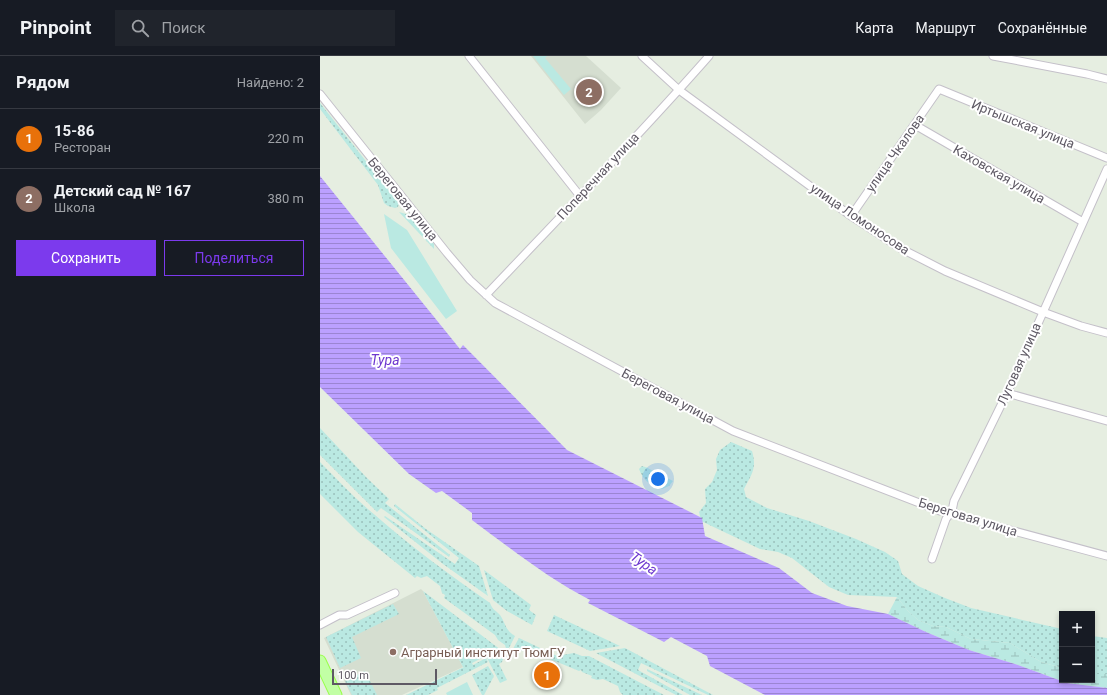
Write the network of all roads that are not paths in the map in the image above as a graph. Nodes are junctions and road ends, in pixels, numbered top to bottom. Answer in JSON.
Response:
{"nodes":[{"id":1,"x":469,"y":56,"type":"edge"},
{"id":2,"x":642,"y":56,"type":"edge"},
{"id":3,"x":709,"y":56,"type":"edge"},
{"id":4,"x":993,"y":56,"type":"edge"},
{"id":5,"x":1107,"y":79,"type":"edge"},
{"id":6,"x":939,"y":89,"type":"joint"},
{"id":7,"x":680,"y":90,"type":"junction"},
{"id":8,"x":320,"y":94,"type":"edge"},
{"id":9,"x":915,"y":126,"type":"junction"},
{"id":10,"x":1107,"y":158,"type":"edge"},
{"id":11,"x":1107,"y":169,"type":"edge"},
{"id":12,"x":580,"y":196,"type":"junction"},
{"id":13,"x":851,"y":216,"type":"junction"},
{"id":14,"x":1083,"y":222,"type":"junction"},
{"id":15,"x":486,"y":295,"type":"junction"},
{"id":16,"x":1043,"y":312,"type":"junction"},
{"id":17,"x":1107,"y":333,"type":"edge"},
{"id":18,"x":1007,"y":393,"type":"junction"},
{"id":19,"x":1107,"y":421,"type":"edge"},
{"id":20,"x":952,"y":511,"type":"junction"},
{"id":21,"x":1107,"y":556,"type":"edge"},
{"id":22,"x":932,"y":559,"type":"dead end"},
{"id":23,"x":395,"y":593,"type":"dead end"},
{"id":24,"x":320,"y":625,"type":"edge"},
{"id":25,"x":320,"y":661,"type":"edge"},
{"id":26,"x":336,"y":695,"type":"edge"}],
"edges":[{"from":1,"to":12,"type":"street"},
{"from":2,"to":7,"type":"street","name":"улица Ломоносова"},
{"from":3,"to":7,"type":"street","name":"Поперечная улица"},
{"from":4,"to":5,"type":"street"},
{"from":6,"to":9,"type":"street","name":"улица Чкалова"},
{"from":6,"to":10,"type":"street","name":"Иртышская улица"},
{"from":7,"to":12,"type":"street","name":"Поперечная улица"},
{"from":7,"to":13,"type":"street","name":"улица Ломоносова"},
{"from":8,"to":15,"type":"street","name":"Береговая улица"},
{"from":9,"to":13,"type":"street","name":"улица Чкалова"},
{"from":9,"to":14,"type":"street","name":"Каховская улица"},
{"from":11,"to":14,"type":"street","name":"Луговая улица"},
{"from":12,"to":15,"type":"street","name":"Поперечная улица"},
{"from":13,"to":16,"type":"street","name":"улица Ломоносова"},
{"from":14,"to":16,"type":"street","name":"Луговая улица"},
{"from":15,"to":20,"type":"street","name":"Береговая улица"},
{"from":16,"to":17,"type":"street","name":"улица Ломоносова"},
{"from":16,"to":18,"type":"street","name":"Луговая улица"},
{"from":18,"to":19,"type":"street"},
{"from":18,"to":20,"type":"street","name":"Луговая улица"},
{"from":20,"to":21,"type":"street","name":"Береговая улица"},
{"from":20,"to":22,"type":"street","name":"Луговая улица"},
{"from":23,"to":24,"type":"street"},
{"from":25,"to":26,"type":"main road"}]}
